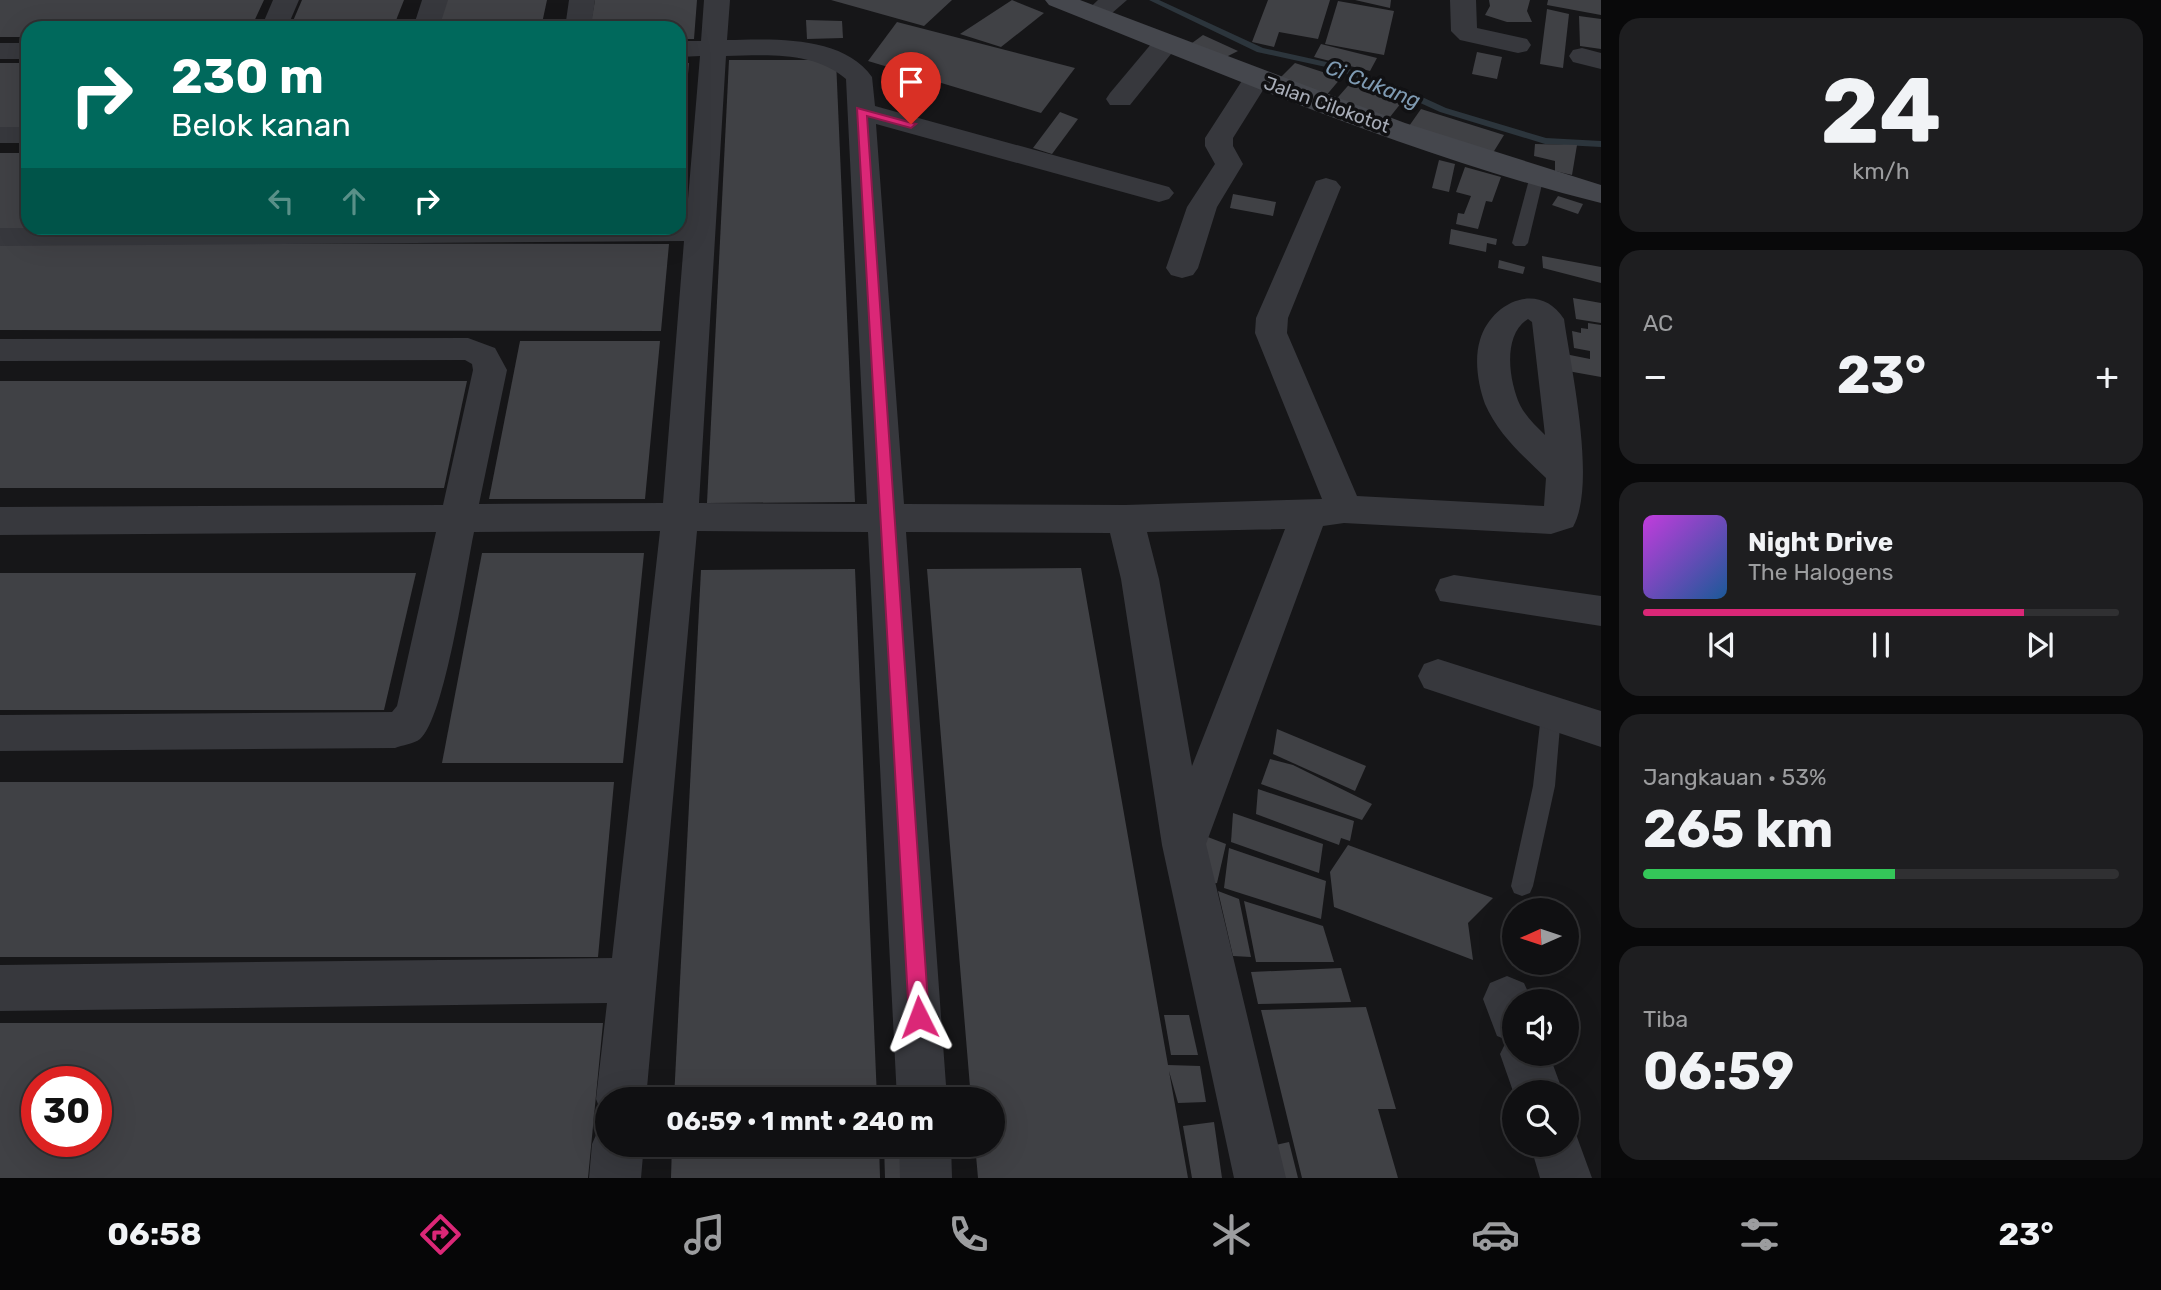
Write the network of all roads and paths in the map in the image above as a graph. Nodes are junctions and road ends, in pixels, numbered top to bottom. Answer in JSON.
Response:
{"nodes":[{"id":1,"x":286,"y":0,"type":"edge"},
{"id":2,"x":435,"y":0,"type":"edge"},
{"id":3,"x":582,"y":0,"type":"edge"},
{"id":4,"x":717,"y":0,"type":"edge"},
{"id":5,"x":1058,"y":0,"type":"edge"},
{"id":6,"x":1463,"y":0,"type":"edge"},
{"id":7,"x":1105,"y":7,"type":"edge"},
{"id":8,"x":277,"y":21,"type":"edge"},
{"id":9,"x":428,"y":21,"type":"edge"},
{"id":10,"x":579,"y":21,"type":"edge"},
{"id":11,"x":1166,"y":43,"type":"junction"},
{"id":12,"x":1518,"y":45,"type":"dead end"},
{"id":13,"x":696,"y":48,"type":"edge"},
{"id":14,"x":0,"y":51,"type":"edge"},
{"id":15,"x":21,"y":51,"type":"edge"},
{"id":16,"x":1257,"y":79,"type":"junction"},
{"id":17,"x":1120,"y":99,"type":"dead end"},
{"id":18,"x":861,"y":111,"type":"junction"},
{"id":19,"x":0,"y":135,"type":"edge"},
{"id":20,"x":21,"y":135,"type":"edge"},
{"id":21,"x":694,"y":136,"type":"edge"},
{"id":22,"x":1537,"y":176,"type":"junction"},
{"id":23,"x":1326,"y":187,"type":"dead end"},
{"id":24,"x":1159,"y":193,"type":"dead end"},
{"id":25,"x":1601,"y":194,"type":"edge"},
{"id":26,"x":686,"y":232,"type":"edge"},
{"id":27,"x":699,"y":232,"type":"junction"},
{"id":28,"x":57,"y":235,"type":"edge"},
{"id":29,"x":0,"y":237,"type":"edge"},
{"id":30,"x":1520,"y":243,"type":"dead end"},
{"id":31,"x":1182,"y":268,"type":"dead end"},
{"id":32,"x":0,"y":350,"type":"edge"},
{"id":33,"x":1564,"y":474,"type":"dead end"},
{"id":34,"x":1326,"y":512,"type":"junction"},
{"id":35,"x":680,"y":517,"type":"junction"},
{"id":36,"x":456,"y":518,"type":"junction"},
{"id":37,"x":885,"y":520,"type":"junction"},
{"id":38,"x":1125,"y":520,"type":"junction"},
{"id":39,"x":0,"y":521,"type":"edge"},
{"id":40,"x":1454,"y":590,"type":"dead end"},
{"id":41,"x":1601,"y":611,"type":"edge"},
{"id":42,"x":1438,"y":676,"type":"dead end"},
{"id":43,"x":1551,"y":715,"type":"junction"},
{"id":44,"x":1601,"y":729,"type":"edge"},
{"id":45,"x":0,"y":733,"type":"edge"},
{"id":46,"x":1184,"y":845,"type":"junction"},
{"id":47,"x":1522,"y":886,"type":"dead end"},
{"id":48,"x":631,"y":980,"type":"junction"},
{"id":49,"x":0,"y":988,"type":"edge"},
{"id":50,"x":622,"y":1087,"type":"edge"},
{"id":51,"x":921,"y":1087,"type":"edge"},
{"id":52,"x":617,"y":1157,"type":"edge"},
{"id":53,"x":925,"y":1157,"type":"edge"},
{"id":54,"x":1559,"y":1157,"type":"edge"},
{"id":55,"x":615,"y":1178,"type":"edge"},
{"id":56,"x":926,"y":1178,"type":"edge"},
{"id":57,"x":1259,"y":1178,"type":"edge"},
{"id":58,"x":1566,"y":1178,"type":"edge"}],
"edges":[{"from":1,"to":8,"type":"street"},
{"from":2,"to":9,"type":"street"},
{"from":3,"to":10,"type":"street"},
{"from":4,"to":13,"type":"street"},
{"from":5,"to":7,"type":"street","name":"Jalan Cilokotot"},
{"from":6,"to":12,"type":"street"},
{"from":7,"to":11,"type":"street","name":"Jalan Cilokotot"},
{"from":11,"to":16,"type":"street","name":"Jalan Cilokotot"},
{"from":11,"to":17,"type":"street"},
{"from":13,"to":18,"type":"street"},
{"from":13,"to":21,"type":"street"},
{"from":14,"to":15,"type":"street"},
{"from":16,"to":22,"type":"street","name":"Jalan Cilokotot"},
{"from":16,"to":31,"type":"street"},
{"from":18,"to":24,"type":"street"},
{"from":18,"to":37,"type":"street"},
{"from":19,"to":20,"type":"street"},
{"from":21,"to":27,"type":"street"},
{"from":22,"to":25,"type":"street","name":"Jalan Cilokotot"},
{"from":22,"to":30,"type":"lane"},
{"from":23,"to":34,"type":"street"},
{"from":26,"to":27,"type":"street"},
{"from":27,"to":35,"type":"street"},
{"from":28,"to":29,"type":"street"},
{"from":32,"to":36,"type":"street"},
{"from":33,"to":34,"type":"street"},
{"from":34,"to":38,"type":"street"},
{"from":34,"to":46,"type":"street"},
{"from":35,"to":36,"type":"street"},
{"from":35,"to":37,"type":"street"},
{"from":35,"to":48,"type":"street"},
{"from":36,"to":39,"type":"street"},
{"from":36,"to":45,"type":"street"},
{"from":37,"to":38,"type":"street"},
{"from":37,"to":51,"type":"street"},
{"from":38,"to":46,"type":"street"},
{"from":40,"to":41,"type":"street"},
{"from":42,"to":43,"type":"street"},
{"from":43,"to":44,"type":"street"},
{"from":43,"to":47,"type":"lane"},
{"from":46,"to":57,"type":"street"},
{"from":48,"to":49,"type":"street"},
{"from":48,"to":50,"type":"street"},
{"from":52,"to":55,"type":"street"},
{"from":53,"to":56,"type":"street"},
{"from":54,"to":58,"type":"street"}]}
